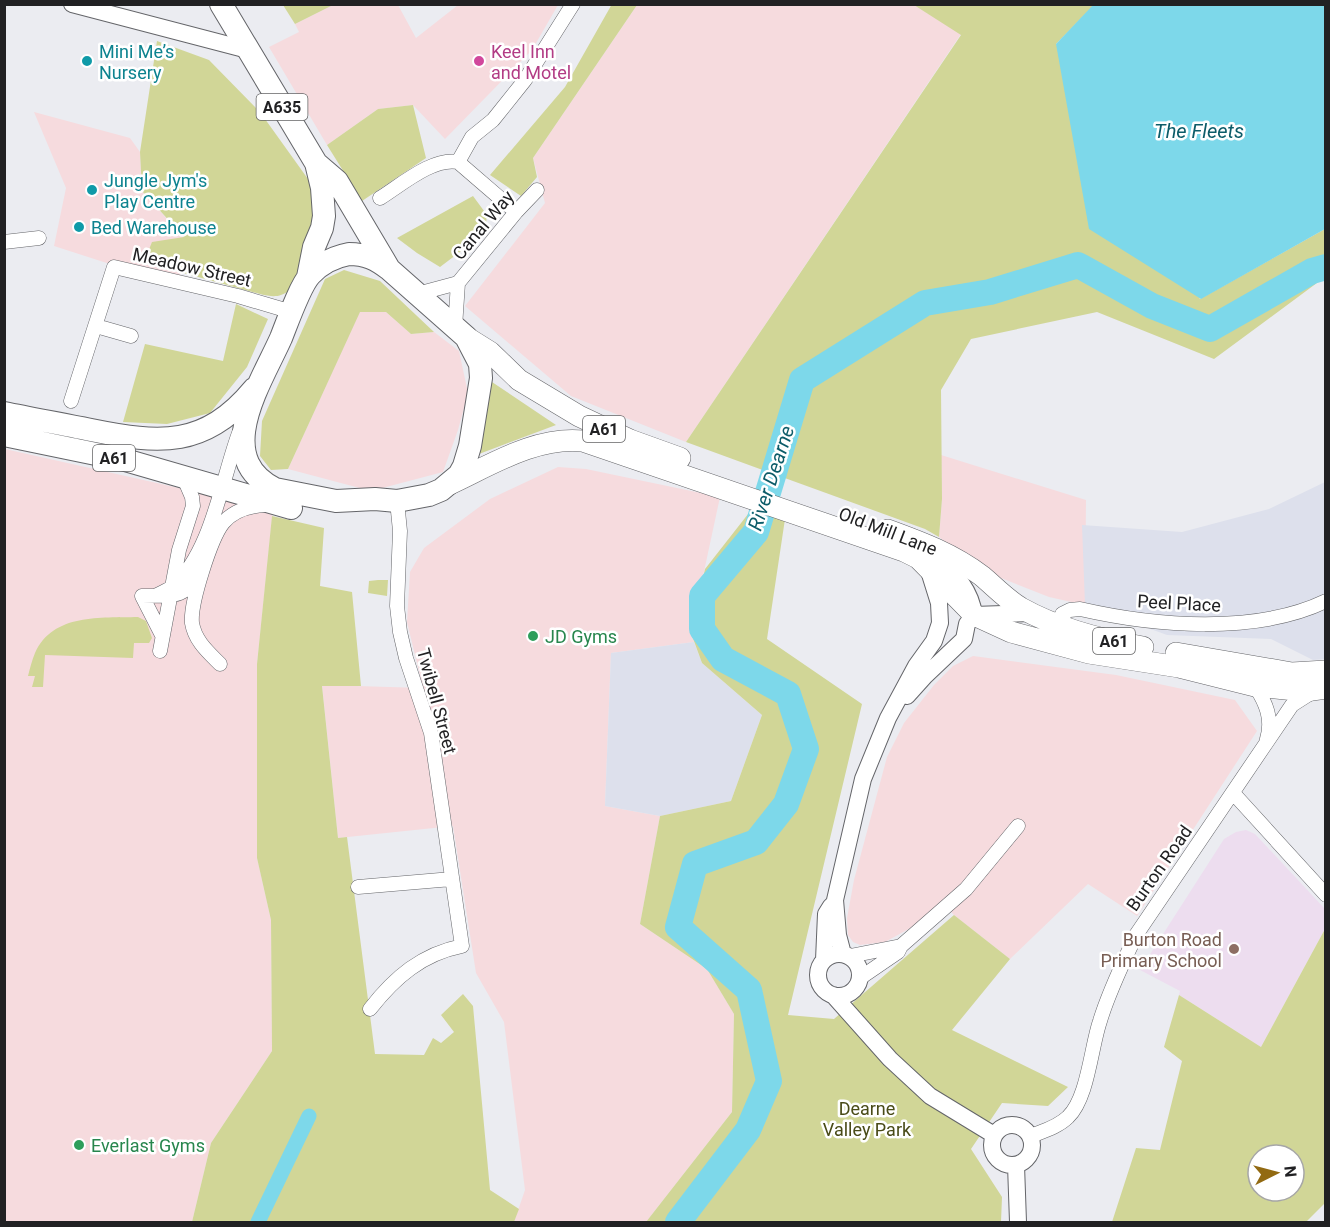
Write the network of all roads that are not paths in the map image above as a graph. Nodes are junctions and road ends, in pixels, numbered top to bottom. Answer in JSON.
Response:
{"nodes":[{"id":1,"x":72,"y":4,"type":"edge"},
{"id":2,"x":221,"y":4,"type":"edge"},
{"id":3,"x":573,"y":4,"type":"edge"},
{"id":4,"x":248,"y":50,"type":"junction"},
{"id":5,"x":458,"y":162,"type":"junction"},
{"id":6,"x":316,"y":163,"type":"junction"},
{"id":7,"x":537,"y":190,"type":"dead end"},
{"id":8,"x":380,"y":198,"type":"dead end"},
{"id":9,"x":516,"y":212,"type":"junction"},
{"id":10,"x":39,"y":237,"type":"dead end"},
{"id":11,"x":4,"y":242,"type":"edge"},
{"id":12,"x":389,"y":269,"type":"junction"},
{"id":13,"x":308,"y":277,"type":"junction"},
{"id":14,"x":458,"y":283,"type":"junction"},
{"id":15,"x":417,"y":294,"type":"junction"},
{"id":16,"x":292,"y":312,"type":"junction"},
{"id":17,"x":96,"y":326,"type":"junction"},
{"id":18,"x":460,"y":332,"type":"junction"},
{"id":19,"x":131,"y":336,"type":"dead end"},
{"id":20,"x":260,"y":382,"type":"junction"},
{"id":21,"x":72,"y":401,"type":"dead end"},
{"id":22,"x":4,"y":407,"type":"edge"},
{"id":23,"x":249,"y":408,"type":"junction"},
{"id":24,"x":4,"y":413,"type":"edge"},
{"id":25,"x":45,"y":421,"type":"junction"},
{"id":26,"x":4,"y":435,"type":"edge"},
{"id":27,"x":183,"y":476,"type":"junction"},
{"id":28,"x":450,"y":484,"type":"junction"},
{"id":29,"x":222,"y":487,"type":"junction"},
{"id":30,"x":759,"y":493,"type":"junction"},
{"id":31,"x":397,"y":501,"type":"junction"},
{"id":32,"x":787,"y":502,"type":"junction"},
{"id":33,"x":282,"y":506,"type":"junction"},
{"id":34,"x":926,"y":544,"type":"junction"},
{"id":35,"x":206,"y":562,"type":"junction"},
{"id":36,"x":927,"y":568,"type":"junction"},
{"id":37,"x":166,"y":593,"type":"junction"},
{"id":38,"x":1326,"y":601,"type":"edge"},
{"id":39,"x":1031,"y":613,"type":"junction"},
{"id":40,"x":970,"y":620,"type":"junction"},
{"id":41,"x":162,"y":635,"type":"junction"},
{"id":42,"x":1058,"y":635,"type":"junction"},
{"id":43,"x":934,"y":641,"type":"junction"},
{"id":44,"x":160,"y":651,"type":"dead end"},
{"id":45,"x":220,"y":664,"type":"dead end"},
{"id":46,"x":1323,"y":683,"type":"edge"},
{"id":47,"x":1255,"y":686,"type":"junction"},
{"id":48,"x":888,"y":718,"type":"junction"},
{"id":49,"x":1265,"y":744,"type":"junction"},
{"id":50,"x":1234,"y":794,"type":"junction"},
{"id":51,"x":1018,"y":826,"type":"dead end"},
{"id":52,"x":452,"y":879,"type":"junction"},
{"id":53,"x":358,"y":887,"type":"dead end"},
{"id":54,"x":1326,"y":895,"type":"edge"},
{"id":55,"x":835,"y":900,"type":"junction"},
{"id":56,"x":901,"y":946,"type":"junction"},
{"id":57,"x":846,"y":955,"type":"junction"},
{"id":58,"x":824,"y":960,"type":"junction"},
{"id":59,"x":858,"y":984,"type":"junction"},
{"id":60,"x":833,"y":995,"type":"junction"},
{"id":61,"x":370,"y":1009,"type":"dead end"},
{"id":62,"x":865,"y":1029,"type":"junction"},
{"id":63,"x":994,"y":1135,"type":"junction"},
{"id":64,"x":1031,"y":1136,"type":"junction"},
{"id":65,"x":1016,"y":1165,"type":"junction"},
{"id":66,"x":1018,"y":1222,"type":"edge"}],
"edges":[{"from":1,"to":4,"type":"street"},
{"from":2,"to":4,"type":"highway","number":"A635"},
{"from":3,"to":5,"type":"street"},
{"from":4,"to":6,"type":"highway","number":"A635"},
{"from":5,"to":8,"type":"street"},
{"from":5,"to":9,"type":"street"},
{"from":6,"to":12,"type":"highway","number":"A635"},
{"from":6,"to":13,"type":"highway","number":"A635"},
{"from":7,"to":9,"type":"street","name":"Canal Way"},
{"from":9,"to":14,"type":"street","name":"Canal Way"},
{"from":10,"to":11,"type":"street"},
{"from":12,"to":13,"type":"highway"},
{"from":12,"to":15,"type":"highway"},
{"from":13,"to":16,"type":"highway"},
{"from":14,"to":15,"type":"street","name":"Canal Way"},
{"from":14,"to":18,"type":"street","name":"Canal Way"},
{"from":15,"to":18,"type":"highway"},
{"from":16,"to":17,"type":"street","name":"Meadow Street"},
{"from":16,"to":20,"type":"highway"},
{"from":17,"to":19,"type":"street"},
{"from":17,"to":21,"type":"street","name":"Meadow Street"},
{"from":18,"to":28,"type":"highway"},
{"from":18,"to":30,"type":"main road","name":"Old Mill Lane","number":"A61"},
{"from":20,"to":23,"type":"highway"},
{"from":20,"to":25,"type":"highway","number":"A61"},
{"from":22,"to":25,"type":"highway"},
{"from":23,"to":29,"type":"street"},
{"from":23,"to":31,"type":"highway"},
{"from":24,"to":25,"type":"highway","number":"A61"},
{"from":26,"to":27,"type":"highway","number":"A61"},
{"from":27,"to":29,"type":"highway","number":"A61"},
{"from":27,"to":37,"type":"street"},
{"from":28,"to":30,"type":"main road","name":"Old Mill Lane","number":"A61"},
{"from":28,"to":31,"type":"highway"},
{"from":29,"to":33,"type":"highway","number":"A61"},
{"from":29,"to":37,"type":"street"},
{"from":30,"to":32,"type":"main road","name":"Old Mill Lane","number":"A61"},
{"from":31,"to":33,"type":"highway","number":"A61"},
{"from":31,"to":52,"type":"street","name":"Twibell Street"},
{"from":32,"to":34,"type":"main road","name":"Old Mill Lane","number":"A61"},
{"from":32,"to":36,"type":"main road","name":"Old Mill Lane","number":"A61"},
{"from":33,"to":35,"type":"street"},
{"from":34,"to":39,"type":"main road","name":"Old Mill Lane","number":"A61"},
{"from":34,"to":40,"type":"street"},
{"from":35,"to":37,"type":"street"},
{"from":35,"to":45,"type":"street"},
{"from":36,"to":40,"type":"main road","name":"Old Mill Lane","number":"A61"},
{"from":36,"to":43,"type":"street"},
{"from":37,"to":41,"type":"street"},
{"from":37,"to":41,"type":"street"},
{"from":38,"to":42,"type":"street","name":"Peel Place"},
{"from":39,"to":40,"type":"street"},
{"from":39,"to":42,"type":"main road","name":"Old Mill Lane","number":"A61"},
{"from":40,"to":42,"type":"main road","name":"Old Mill Lane","number":"A61"},
{"from":40,"to":43,"type":"street"},
{"from":40,"to":48,"type":"street"},
{"from":41,"to":44,"type":"street"},
{"from":42,"to":46,"type":"main road","name":"Old Mill Lane","number":"A61"},
{"from":42,"to":47,"type":"main road","name":"Old Mill Lane","number":"A61"},
{"from":43,"to":48,"type":"street"},
{"from":46,"to":47,"type":"main road","name":"Old Mill Lane","number":"A61"},
{"from":46,"to":49,"type":"street","name":"Burton Road"},
{"from":47,"to":49,"type":"street","name":"Burton Road"},
{"from":48,"to":55,"type":"street"},
{"from":49,"to":50,"type":"street","name":"Burton Road"},
{"from":50,"to":54,"type":"street"},
{"from":50,"to":64,"type":"street","name":"Burton Road"},
{"from":51,"to":56,"type":"street"},
{"from":52,"to":53,"type":"street"},
{"from":52,"to":61,"type":"street","name":"Twibell Street"},
{"from":55,"to":57,"type":"street"},
{"from":55,"to":58,"type":"street"},
{"from":56,"to":57,"type":"street"},
{"from":56,"to":59,"type":"street"},
{"from":57,"to":58,"type":"street"},
{"from":57,"to":59,"type":"street"},
{"from":58,"to":60,"type":"street"},
{"from":59,"to":60,"type":"street"},
{"from":59,"to":62,"type":"street"},
{"from":60,"to":62,"type":"street"},
{"from":62,"to":63,"type":"street"},
{"from":63,"to":64,"type":"street"},
{"from":63,"to":65,"type":"street"},
{"from":64,"to":65,"type":"street"},
{"from":65,"to":66,"type":"street"}]}
